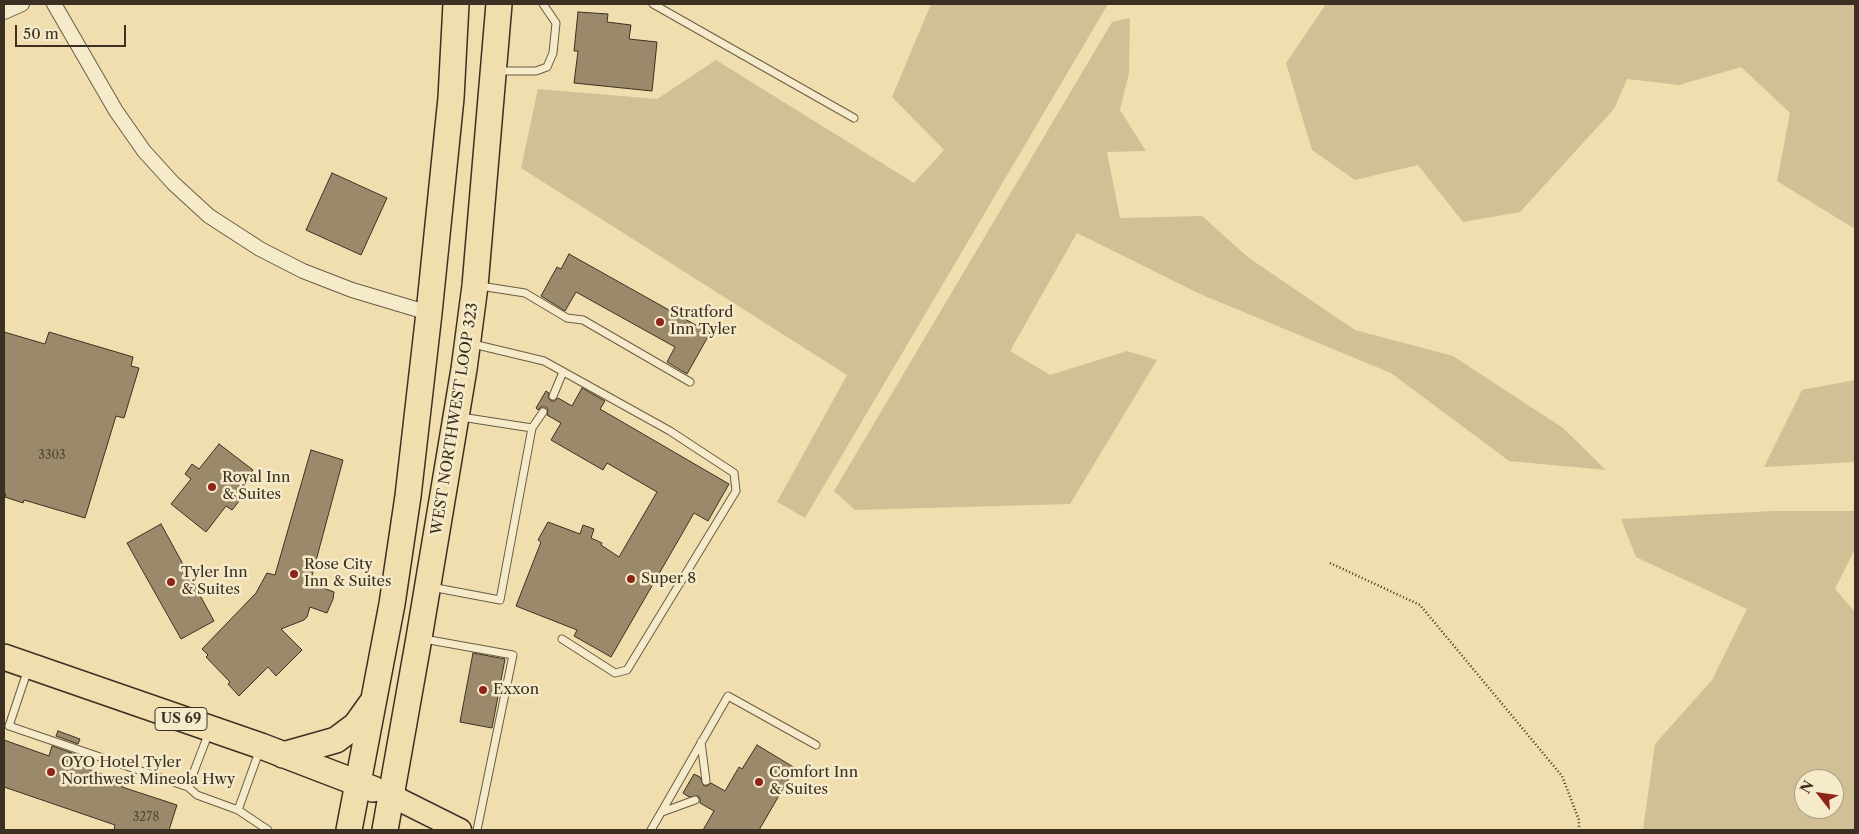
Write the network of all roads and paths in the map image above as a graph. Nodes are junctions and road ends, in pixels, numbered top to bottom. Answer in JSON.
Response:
{"nodes":[{"id":1,"x":22,"y":4,"type":"edge"},
{"id":2,"x":54,"y":4,"type":"edge"},
{"id":3,"x":456,"y":4,"type":"edge"},
{"id":4,"x":499,"y":4,"type":"edge"},
{"id":5,"x":543,"y":4,"type":"edge"},
{"id":6,"x":653,"y":4,"type":"edge"},
{"id":7,"x":4,"y":12,"type":"edge"},
{"id":8,"x":494,"y":71,"type":"junction"},
{"id":9,"x":854,"y":118,"type":"dead end"},
{"id":10,"x":475,"y":286,"type":"junction"},
{"id":11,"x":429,"y":313,"type":"junction"},
{"id":12,"x":468,"y":342,"type":"junction"},
{"id":13,"x":563,"y":372,"type":"junction"},
{"id":14,"x":690,"y":382,"type":"dead end"},
{"id":15,"x":553,"y":396,"type":"dead end"},
{"id":16,"x":543,"y":412,"type":"dead end"},
{"id":17,"x":456,"y":416,"type":"junction"},
{"id":18,"x":532,"y":428,"type":"junction"},
{"id":19,"x":1330,"y":563,"type":"dead end"},
{"id":20,"x":428,"y":586,"type":"junction"},
{"id":21,"x":420,"y":638,"type":"junction"},
{"id":22,"x":562,"y":639,"type":"dead end"},
{"id":23,"x":4,"y":657,"type":"edge"},
{"id":24,"x":29,"y":666,"type":"junction"},
{"id":25,"x":374,"y":700,"type":"junction"},
{"id":26,"x":210,"y":729,"type":"junction"},
{"id":27,"x":701,"y":742,"type":"junction"},
{"id":28,"x":816,"y":745,"type":"dead end"},
{"id":29,"x":272,"y":750,"type":"junction"},
{"id":30,"x":706,"y":781,"type":"dead end"},
{"id":31,"x":358,"y":782,"type":"junction"},
{"id":32,"x":188,"y":787,"type":"junction"},
{"id":33,"x":390,"y":795,"type":"junction"},
{"id":34,"x":695,"y":800,"type":"dead end"},
{"id":35,"x":238,"y":810,"type":"junction"},
{"id":36,"x":662,"y":812,"type":"junction"},
{"id":37,"x":268,"y":830,"type":"edge"},
{"id":38,"x":348,"y":830,"type":"edge"},
{"id":39,"x":385,"y":830,"type":"edge"},
{"id":40,"x":460,"y":830,"type":"edge"},
{"id":41,"x":477,"y":830,"type":"edge"},
{"id":42,"x":651,"y":830,"type":"edge"},
{"id":43,"x":1579,"y":830,"type":"edge"}],
"edges":[{"from":1,"to":7,"type":"street"},
{"from":2,"to":11,"type":"street"},
{"from":3,"to":11,"type":"highway"},
{"from":4,"to":8,"type":"highway","name":"WEST NORTHWEST LOOP 323"},
{"from":5,"to":8,"type":"lane"},
{"from":6,"to":9,"type":"lane"},
{"from":8,"to":10,"type":"highway","name":"WEST NORTHWEST LOOP 323"},
{"from":10,"to":12,"type":"highway","name":"WEST NORTHWEST LOOP 323"},
{"from":10,"to":14,"type":"lane"},
{"from":11,"to":25,"type":"highway"},
{"from":12,"to":13,"type":"lane"},
{"from":12,"to":17,"type":"highway","name":"WEST NORTHWEST LOOP 323"},
{"from":13,"to":15,"type":"lane"},
{"from":13,"to":22,"type":"lane"},
{"from":16,"to":18,"type":"lane"},
{"from":17,"to":18,"type":"lane"},
{"from":17,"to":20,"type":"highway","name":"WEST NORTHWEST LOOP 323"},
{"from":18,"to":20,"type":"lane"},
{"from":19,"to":43,"type":"path"},
{"from":20,"to":21,"type":"highway","name":"WEST NORTHWEST LOOP 323"},
{"from":21,"to":33,"type":"highway","name":"WEST NORTHWEST LOOP 323"},
{"from":21,"to":41,"type":"lane"},
{"from":23,"to":24,"type":"highway","number":"US 69"},
{"from":24,"to":26,"type":"highway","number":"US 69"},
{"from":24,"to":32,"type":"lane"},
{"from":25,"to":29,"type":"highway"},
{"from":25,"to":31,"type":"highway"},
{"from":26,"to":29,"type":"highway","number":"US 69"},
{"from":26,"to":32,"type":"lane"},
{"from":27,"to":28,"type":"lane"},
{"from":27,"to":30,"type":"lane"},
{"from":27,"to":36,"type":"lane"},
{"from":29,"to":31,"type":"highway","number":"US 69"},
{"from":29,"to":35,"type":"lane"},
{"from":31,"to":33,"type":"highway","number":"US 69"},
{"from":31,"to":38,"type":"highway"},
{"from":32,"to":35,"type":"lane"},
{"from":33,"to":39,"type":"highway","name":"WEST NORTHWEST LOOP 323"},
{"from":33,"to":40,"type":"main road","number":"US 69"},
{"from":34,"to":36,"type":"lane"},
{"from":35,"to":37,"type":"lane"},
{"from":36,"to":42,"type":"lane"}]}
